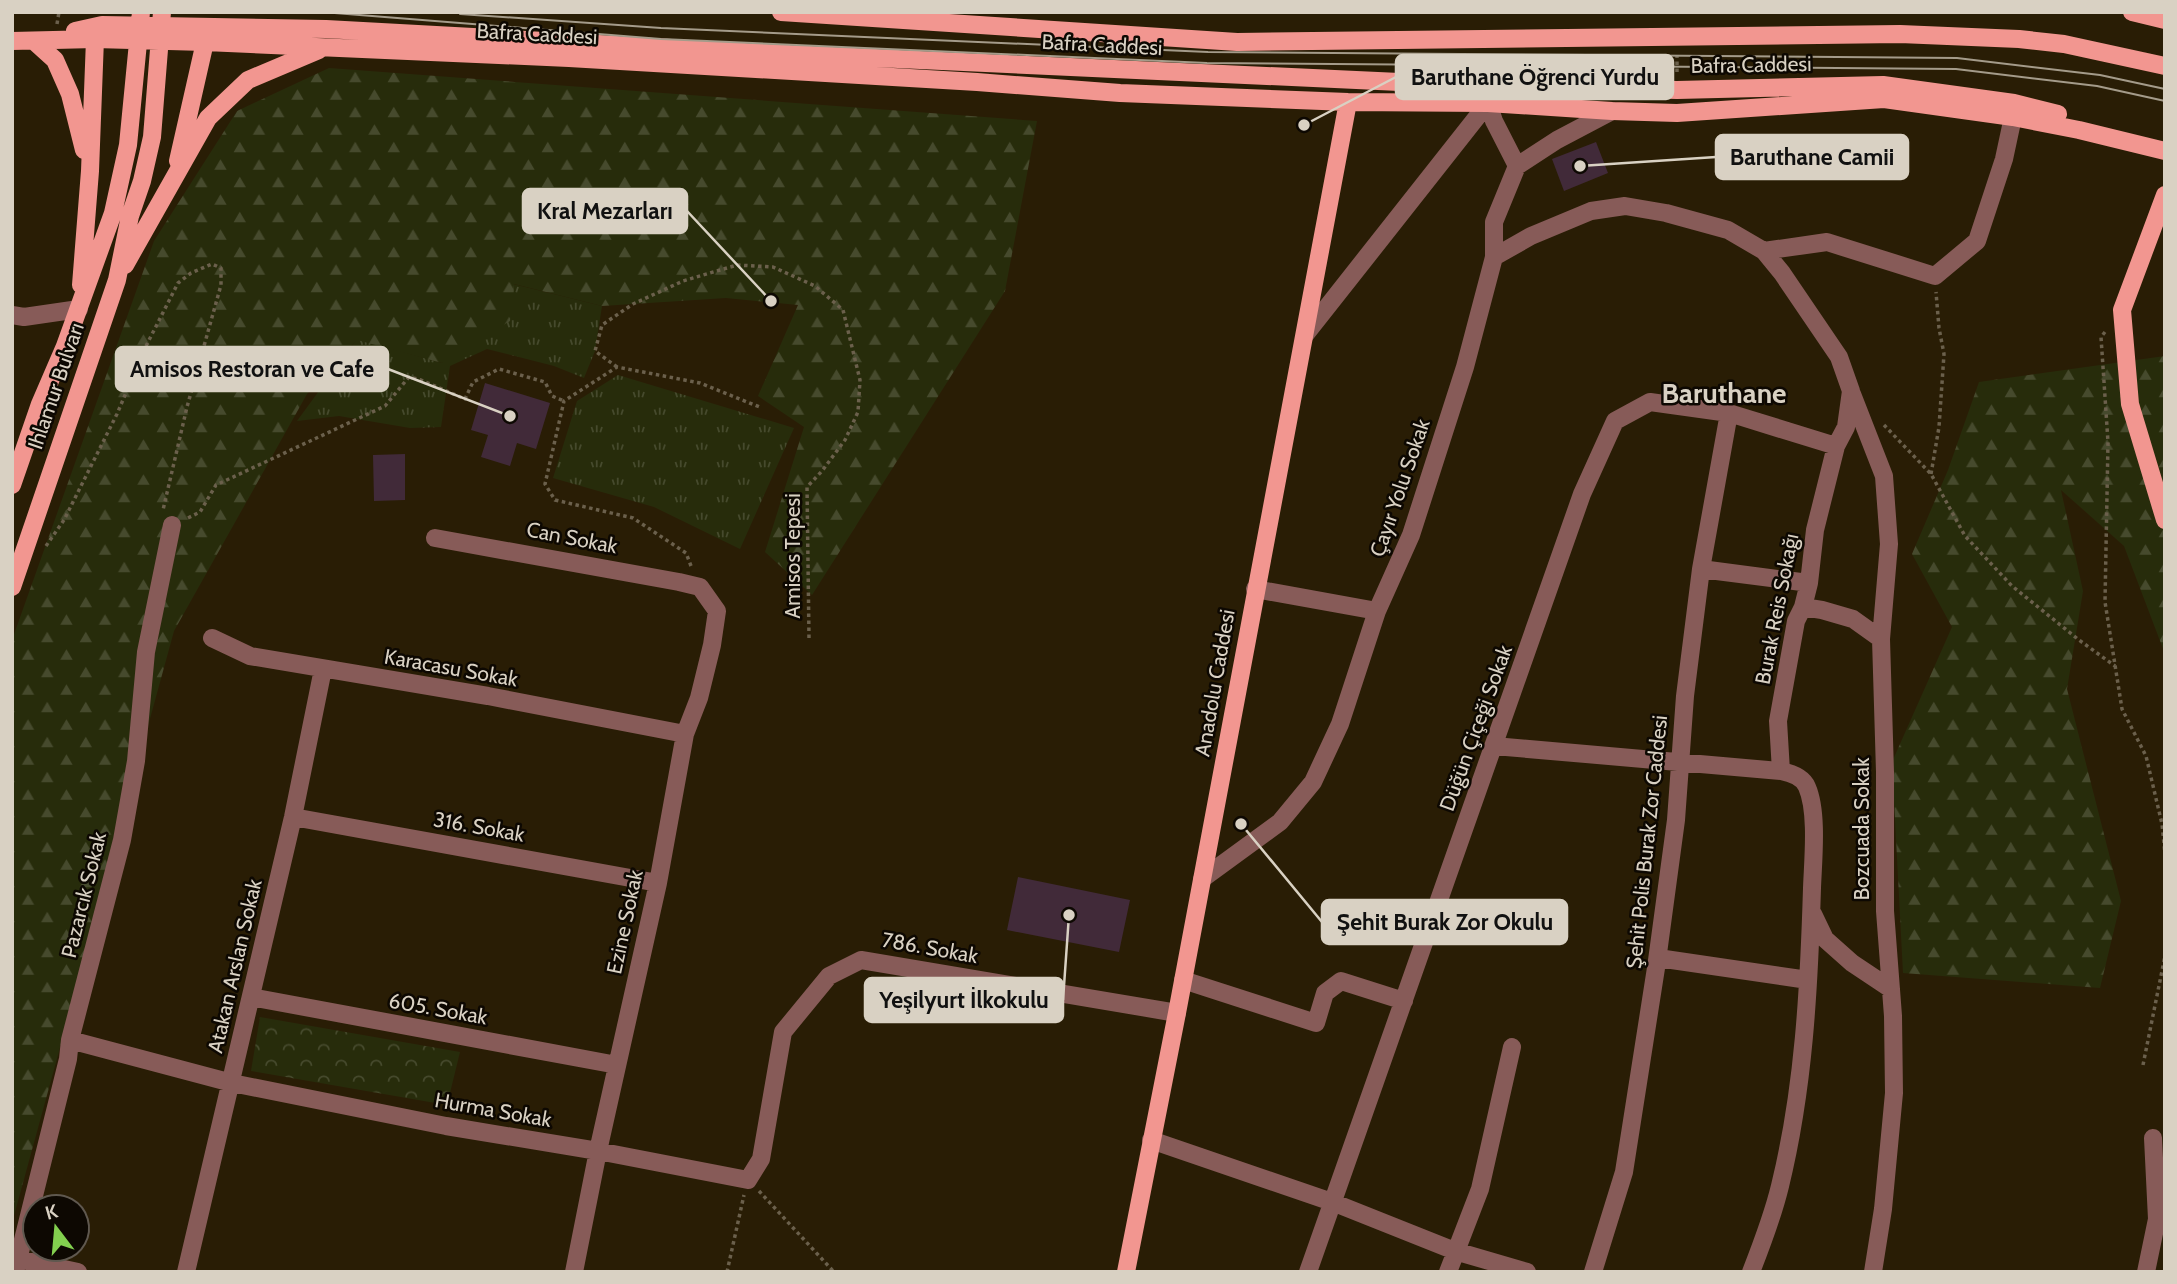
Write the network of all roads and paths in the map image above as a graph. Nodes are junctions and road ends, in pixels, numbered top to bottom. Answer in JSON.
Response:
{"nodes":[{"id":1,"x":141,"y":12,"type":"edge"},
{"id":2,"x":162,"y":12,"type":"edge"},
{"id":3,"x":781,"y":12,"type":"edge"},
{"id":4,"x":2132,"y":12,"type":"edge"},
{"id":5,"x":2165,"y":20,"type":"edge"},
{"id":6,"x":99,"y":32,"type":"junction"},
{"id":7,"x":200,"y":34,"type":"junction"},
{"id":8,"x":12,"y":41,"type":"edge"},
{"id":9,"x":34,"y":41,"type":"junction"},
{"id":10,"x":326,"y":47,"type":"junction"},
{"id":11,"x":2165,"y":66,"type":"edge"},
{"id":12,"x":1348,"y":102,"type":"junction"},
{"id":13,"x":1488,"y":103,"type":"junction"},
{"id":14,"x":1612,"y":111,"type":"junction"},
{"id":15,"x":2013,"y":117,"type":"junction"},
{"id":16,"x":2165,"y":141,"type":"edge"},
{"id":17,"x":2165,"y":151,"type":"edge"},
{"id":18,"x":1517,"y":166,"type":"junction"},
{"id":19,"x":90,"y":171,"type":"junction"},
{"id":20,"x":174,"y":178,"type":"junction"},
{"id":21,"x":2165,"y":195,"type":"edge"},
{"id":22,"x":121,"y":215,"type":"junction"},
{"id":23,"x":1764,"y":251,"type":"junction"},
{"id":24,"x":1494,"y":257,"type":"junction"},
{"id":25,"x":1935,"y":276,"type":"junction"},
{"id":26,"x":117,"y":280,"type":"junction"},
{"id":27,"x":79,"y":309,"type":"junction"},
{"id":28,"x":2122,"y":310,"type":"junction"},
{"id":29,"x":12,"y":315,"type":"edge"},
{"id":30,"x":1305,"y":335,"type":"junction"},
{"id":31,"x":617,"y":367,"type":"junction"},
{"id":32,"x":1851,"y":391,"type":"junction"},
{"id":33,"x":564,"y":401,"type":"junction"},
{"id":34,"x":762,"y":408,"type":"dead end"},
{"id":35,"x":1728,"y":413,"type":"junction"},
{"id":36,"x":1877,"y":419,"type":"dead end"},
{"id":37,"x":1836,"y":446,"type":"junction"},
{"id":38,"x":1931,"y":474,"type":"junction"},
{"id":39,"x":12,"y":485,"type":"edge"},
{"id":40,"x":2165,"y":520,"type":"edge"},
{"id":41,"x":172,"y":525,"type":"junction"},
{"id":42,"x":435,"y":538,"type":"dead end"},
{"id":43,"x":19,"y":568,"type":"junction"},
{"id":44,"x":1701,"y":569,"type":"junction"},
{"id":45,"x":1809,"y":583,"type":"junction"},
{"id":46,"x":12,"y":587,"type":"edge"},
{"id":47,"x":699,"y":587,"type":"junction"},
{"id":48,"x":1255,"y":589,"type":"junction"},
{"id":49,"x":1803,"y":607,"type":"junction"},
{"id":50,"x":1377,"y":611,"type":"junction"},
{"id":51,"x":212,"y":638,"type":"dead end"},
{"id":52,"x":809,"y":638,"type":"dead end"},
{"id":53,"x":1881,"y":639,"type":"junction"},
{"id":54,"x":2115,"y":666,"type":"junction"},
{"id":55,"x":323,"y":669,"type":"junction"},
{"id":56,"x":685,"y":734,"type":"junction"},
{"id":57,"x":1494,"y":746,"type":"junction"},
{"id":58,"x":1680,"y":763,"type":"junction"},
{"id":59,"x":1781,"y":771,"type":"junction"},
{"id":60,"x":293,"y":817,"type":"junction"},
{"id":61,"x":2165,"y":855,"type":"edge"},
{"id":62,"x":1202,"y":879,"type":"junction"},
{"id":63,"x":657,"y":883,"type":"junction"},
{"id":64,"x":1811,"y":911,"type":"junction"},
{"id":65,"x":2165,"y":957,"type":"edge"},
{"id":66,"x":1658,"y":958,"type":"junction"},
{"id":67,"x":1183,"y":980,"type":"junction"},
{"id":68,"x":1808,"y":980,"type":"junction"},
{"id":69,"x":1891,"y":989,"type":"junction"},
{"id":70,"x":251,"y":998,"type":"junction"},
{"id":71,"x":1404,"y":1002,"type":"junction"},
{"id":72,"x":1177,"y":1013,"type":"junction"},
{"id":73,"x":70,"y":1040,"type":"junction"},
{"id":74,"x":1511,"y":1047,"type":"dead end"},
{"id":75,"x":617,"y":1065,"type":"junction"},
{"id":76,"x":2143,"y":1065,"type":"dead end"},
{"id":77,"x":232,"y":1083,"type":"junction"},
{"id":78,"x":2153,"y":1138,"type":"dead end"},
{"id":79,"x":1151,"y":1140,"type":"junction"},
{"id":80,"x":598,"y":1151,"type":"junction"},
{"id":81,"x":748,"y":1180,"type":"junction"},
{"id":82,"x":1332,"y":1202,"type":"junction"},
{"id":83,"x":1455,"y":1251,"type":"junction"},
{"id":84,"x":17,"y":1266,"type":"edge"},
{"id":85,"x":78,"y":1272,"type":"edge"},
{"id":86,"x":186,"y":1272,"type":"edge"},
{"id":87,"x":574,"y":1272,"type":"edge"},
{"id":88,"x":727,"y":1272,"type":"edge"},
{"id":89,"x":834,"y":1272,"type":"edge"},
{"id":90,"x":1126,"y":1272,"type":"edge"},
{"id":91,"x":1308,"y":1272,"type":"edge"},
{"id":92,"x":1448,"y":1272,"type":"edge"},
{"id":93,"x":1527,"y":1272,"type":"edge"},
{"id":94,"x":1593,"y":1272,"type":"edge"},
{"id":95,"x":1751,"y":1272,"type":"edge"},
{"id":96,"x":1873,"y":1272,"type":"edge"},
{"id":97,"x":2147,"y":1272,"type":"edge"}],
"edges":[{"from":1,"to":22,"type":"main road"},
{"from":2,"to":22,"type":"main road"},
{"from":3,"to":11,"type":"main road"},
{"from":4,"to":5,"type":"main road"},
{"from":6,"to":7,"type":"main road","name":"Bafra Caddesi"},
{"from":6,"to":9,"type":"main road","name":"Bafra Caddesi"},
{"from":6,"to":19,"type":"main road"},
{"from":7,"to":10,"type":"main road","name":"Bafra Caddesi"},
{"from":7,"to":16,"type":"main road","name":"Bafra Caddesi"},
{"from":7,"to":20,"type":"main road"},
{"from":8,"to":9,"type":"main road","name":"Bafra Caddesi"},
{"from":9,"to":19,"type":"main road"},
{"from":10,"to":12,"type":"main road","name":"Bafra Caddesi"},
{"from":10,"to":20,"type":"main road"},
{"from":12,"to":13,"type":"main road","name":"Bafra Caddesi"},
{"from":12,"to":30,"type":"main road","name":"Anadolu Caddesi"},
{"from":13,"to":14,"type":"main road","name":"Bafra Caddesi"},
{"from":13,"to":18,"type":"street"},
{"from":13,"to":30,"type":"street"},
{"from":14,"to":15,"type":"main road","name":"Bafra Caddesi"},
{"from":14,"to":18,"type":"street"},
{"from":15,"to":17,"type":"main road","name":"Bafra Caddesi"},
{"from":15,"to":25,"type":"street"},
{"from":18,"to":24,"type":"street","name":"Çayır Yolu Sokak"},
{"from":19,"to":27,"type":"main road"},
{"from":20,"to":26,"type":"main road"},
{"from":21,"to":28,"type":"main road"},
{"from":22,"to":26,"type":"main road"},
{"from":22,"to":27,"type":"main road","name":"Ihlamur Bulvarı"},
{"from":23,"to":24,"type":"street","name":"Burak Reis Sokağı"},
{"from":23,"to":25,"type":"street"},
{"from":23,"to":32,"type":"street","name":"Burak Reis Sokağı"},
{"from":24,"to":50,"type":"street","name":"Çayır Yolu Sokak"},
{"from":25,"to":38,"type":"path"},
{"from":26,"to":43,"type":"main road","name":"Ihlamur Bulvarı"},
{"from":27,"to":29,"type":"street"},
{"from":27,"to":39,"type":"main road","name":"Ihlamur Bulvarı"},
{"from":28,"to":40,"type":"main road"},
{"from":28,"to":54,"type":"path"},
{"from":30,"to":48,"type":"main road","name":"Anadolu Caddesi"},
{"from":31,"to":33,"type":"path"},
{"from":31,"to":34,"type":"path"},
{"from":31,"to":52,"type":"path","name":"Amisos Tepesi"},
{"from":32,"to":37,"type":"street","name":"Burak Reis Sokağı"},
{"from":32,"to":53,"type":"street","name":"Bozcuada Sokak"},
{"from":33,"to":41,"type":"path"},
{"from":33,"to":47,"type":"path"},
{"from":35,"to":37,"type":"street","name":"Düğün Çiçeği Sokak"},
{"from":35,"to":44,"type":"street","name":"Şehit Polis Burak Zor Caddesi"},
{"from":35,"to":57,"type":"street","name":"Düğün Çiçeği Sokak"},
{"from":36,"to":38,"type":"path"},
{"from":37,"to":45,"type":"street","name":"Burak Reis Sokağı"},
{"from":38,"to":54,"type":"path"},
{"from":41,"to":43,"type":"path"},
{"from":41,"to":73,"type":"street","name":"Pazarcık Sokak"},
{"from":42,"to":47,"type":"street","name":"Can Sokak"},
{"from":43,"to":46,"type":"main road","name":"Ihlamur Bulvarı"},
{"from":44,"to":45,"type":"street"},
{"from":44,"to":58,"type":"street","name":"Şehit Polis Burak Zor Caddesi"},
{"from":45,"to":49,"type":"street","name":"Burak Reis Sokağı"},
{"from":47,"to":56,"type":"street","name":"Ezine Sokak"},
{"from":48,"to":50,"type":"street"},
{"from":48,"to":62,"type":"main road","name":"Anadolu Caddesi"},
{"from":49,"to":53,"type":"street"},
{"from":49,"to":59,"type":"street","name":"Burak Reis Sokağı"},
{"from":50,"to":62,"type":"street","name":"Çayır Yolu Sokak"},
{"from":51,"to":55,"type":"street","name":"Karacasu Sokak"},
{"from":53,"to":69,"type":"street","name":"Bozcuada Sokak"},
{"from":54,"to":61,"type":"path"},
{"from":55,"to":56,"type":"street","name":"Karacasu Sokak"},
{"from":55,"to":60,"type":"street","name":"Atakan Arslan Sokak"},
{"from":56,"to":63,"type":"street","name":"Ezine Sokak"},
{"from":57,"to":58,"type":"street"},
{"from":57,"to":71,"type":"street","name":"Düğün Çiçeği Sokak"},
{"from":58,"to":59,"type":"street"},
{"from":58,"to":66,"type":"street","name":"Şehit Polis Burak Zor Caddesi"},
{"from":59,"to":64,"type":"street"},
{"from":60,"to":63,"type":"street","name":"316. Sokak"},
{"from":60,"to":70,"type":"street","name":"Atakan Arslan Sokak"},
{"from":62,"to":67,"type":"main road","name":"Anadolu Caddesi"},
{"from":63,"to":75,"type":"street","name":"Ezine Sokak"},
{"from":64,"to":68,"type":"street"},
{"from":64,"to":69,"type":"street"},
{"from":65,"to":76,"type":"path"},
{"from":66,"to":68,"type":"street"},
{"from":66,"to":94,"type":"street","name":"Şehit Polis Burak Zor Caddesi"},
{"from":67,"to":71,"type":"street"},
{"from":67,"to":72,"type":"main road","name":"Anadolu Caddesi"},
{"from":68,"to":95,"type":"street"},
{"from":69,"to":96,"type":"street","name":"Bozcuada Sokak"},
{"from":70,"to":75,"type":"street","name":"605. Sokak"},
{"from":70,"to":77,"type":"street","name":"Atakan Arslan Sokak"},
{"from":71,"to":82,"type":"street","name":"Düğün Çiçeği Sokak"},
{"from":72,"to":79,"type":"main road","name":"Anadolu Caddesi"},
{"from":72,"to":81,"type":"street","name":"786. Sokak"},
{"from":73,"to":77,"type":"street","name":"Hurma Sokak"},
{"from":73,"to":84,"type":"street","name":"Pazarcık Sokak"},
{"from":74,"to":83,"type":"street"},
{"from":75,"to":80,"type":"street","name":"Ezine Sokak"},
{"from":77,"to":80,"type":"street","name":"Hurma Sokak"},
{"from":77,"to":86,"type":"street","name":"Atakan Arslan Sokak"},
{"from":78,"to":97,"type":"street"},
{"from":79,"to":82,"type":"street"},
{"from":79,"to":90,"type":"main road","name":"Anadolu Caddesi"},
{"from":80,"to":81,"type":"street","name":"Hurma Sokak"},
{"from":80,"to":87,"type":"street","name":"Ezine Sokak"},
{"from":81,"to":88,"type":"path"},
{"from":81,"to":89,"type":"path"},
{"from":82,"to":83,"type":"street"},
{"from":82,"to":91,"type":"street","name":"Düğün Çiçeği Sokak"},
{"from":83,"to":92,"type":"street"},
{"from":83,"to":93,"type":"street"},
{"from":84,"to":85,"type":"street"}]}
